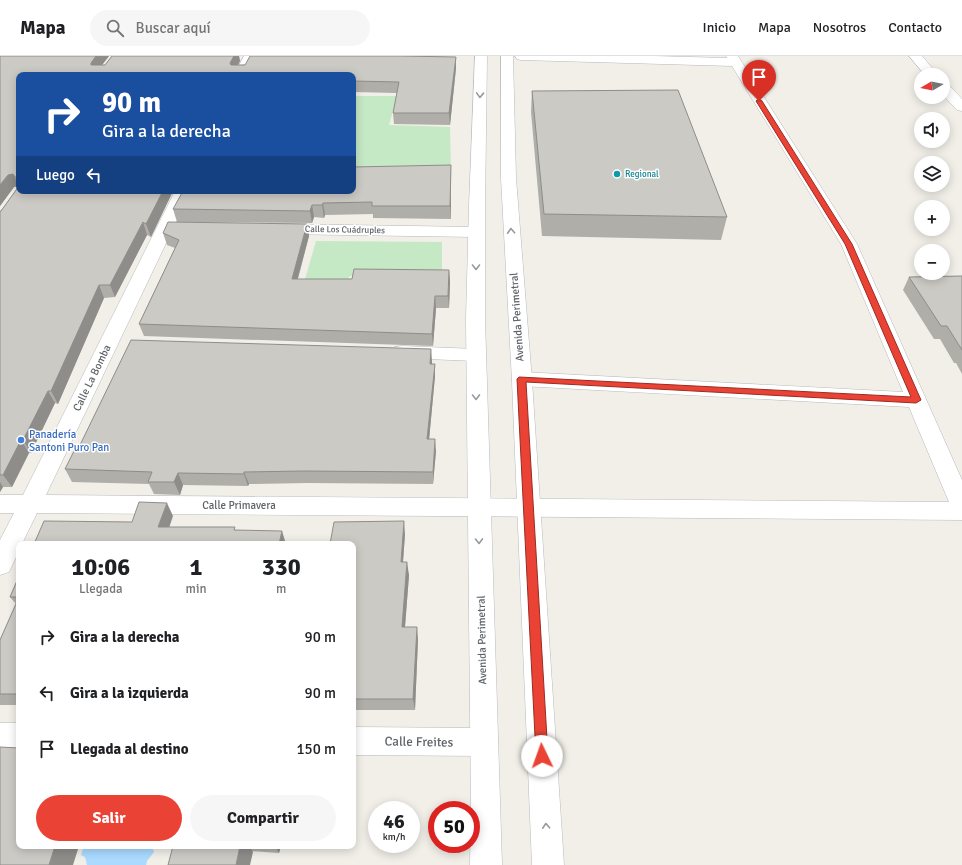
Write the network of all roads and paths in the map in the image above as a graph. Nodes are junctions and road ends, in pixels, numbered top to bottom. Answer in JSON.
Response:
{"nodes":[{"id":1,"x":250,"y":56,"type":"edge"},
{"id":2,"x":481,"y":56,"type":"edge"},
{"id":3,"x":507,"y":56,"type":"edge"},
{"id":4,"x":521,"y":56,"type":"edge"},
{"id":5,"x":914,"y":56,"type":"edge"},
{"id":6,"x":733,"y":59,"type":"edge"},
{"id":7,"x":925,"y":68,"type":"edge"},
{"id":8,"x":242,"y":72,"type":"edge"},
{"id":9,"x":950,"y":95,"type":"edge"},
{"id":10,"x":962,"y":108,"type":"edge"},
{"id":11,"x":182,"y":194,"type":"edge"},
{"id":12,"x":261,"y":229,"type":"edge"},
{"id":13,"x":476,"y":232,"type":"junction"},
{"id":14,"x":388,"y":352,"type":"edge"},
{"id":15,"x":476,"y":355,"type":"junction"},
{"id":16,"x":522,"y":379,"type":"junction"},
{"id":17,"x":916,"y":400,"type":"junction"},
{"id":18,"x":0,"y":504,"type":"edge"},
{"id":19,"x":30,"y":504,"type":"junction"},
{"id":20,"x":478,"y":506,"type":"junction"},
{"id":21,"x":962,"y":506,"type":"edge"},
{"id":22,"x":528,"y":507,"type":"junction"},
{"id":23,"x":962,"y":511,"type":"edge"},
{"id":24,"x":0,"y":565,"type":"edge"},
{"id":25,"x":0,"y":737,"type":"edge"},
{"id":26,"x":16,"y":737,"type":"edge"},
{"id":27,"x":356,"y":741,"type":"edge"},
{"id":28,"x":484,"y":742,"type":"junction"},
{"id":29,"x":486,"y":865,"type":"edge"},
{"id":30,"x":548,"y":865,"type":"edge"}],
"edges":[{"from":1,"to":8,"type":"street"},
{"from":2,"to":13,"type":"street","name":"Avenida Perimetral","one_way":true},
{"from":16,"to":3,"type":"street","name":"Avenida Perimetral","one_way":true},
{"from":4,"to":6,"type":"street"},
{"from":5,"to":7,"type":"street"},
{"from":6,"to":17,"type":"street"},
{"from":9,"to":10,"type":"street"},
{"from":11,"to":19,"type":"street","name":"Calle La Bomba"},
{"from":12,"to":13,"type":"street","name":"Calle Los Cuádruples"},
{"from":13,"to":15,"type":"street","name":"Avenida Perimetral","one_way":true},
{"from":14,"to":15,"type":"street"},
{"from":15,"to":20,"type":"street","name":"Avenida Perimetral","one_way":true},
{"from":16,"to":17,"type":"street"},
{"from":16,"to":22,"type":"street","name":"Avenida Perimetral"},
{"from":17,"to":21,"type":"street"},
{"from":18,"to":19,"type":"street","name":"Calle Primavera"},
{"from":19,"to":20,"type":"street","name":"Calle Primavera"},
{"from":19,"to":24,"type":"street","name":"Calle La Bomba"},
{"from":20,"to":22,"type":"street","name":"Calle Primavera"},
{"from":20,"to":28,"type":"street","name":"Avenida Perimetral","one_way":true},
{"from":22,"to":23,"type":"street","name":"Calle Primavera"},
{"from":30,"to":22,"type":"street","name":"Avenida Perimetral","one_way":true},
{"from":25,"to":26,"type":"street"},
{"from":27,"to":28,"type":"street","name":"Calle Freites"},
{"from":28,"to":29,"type":"street","name":"Avenida Perimetral"}]}
